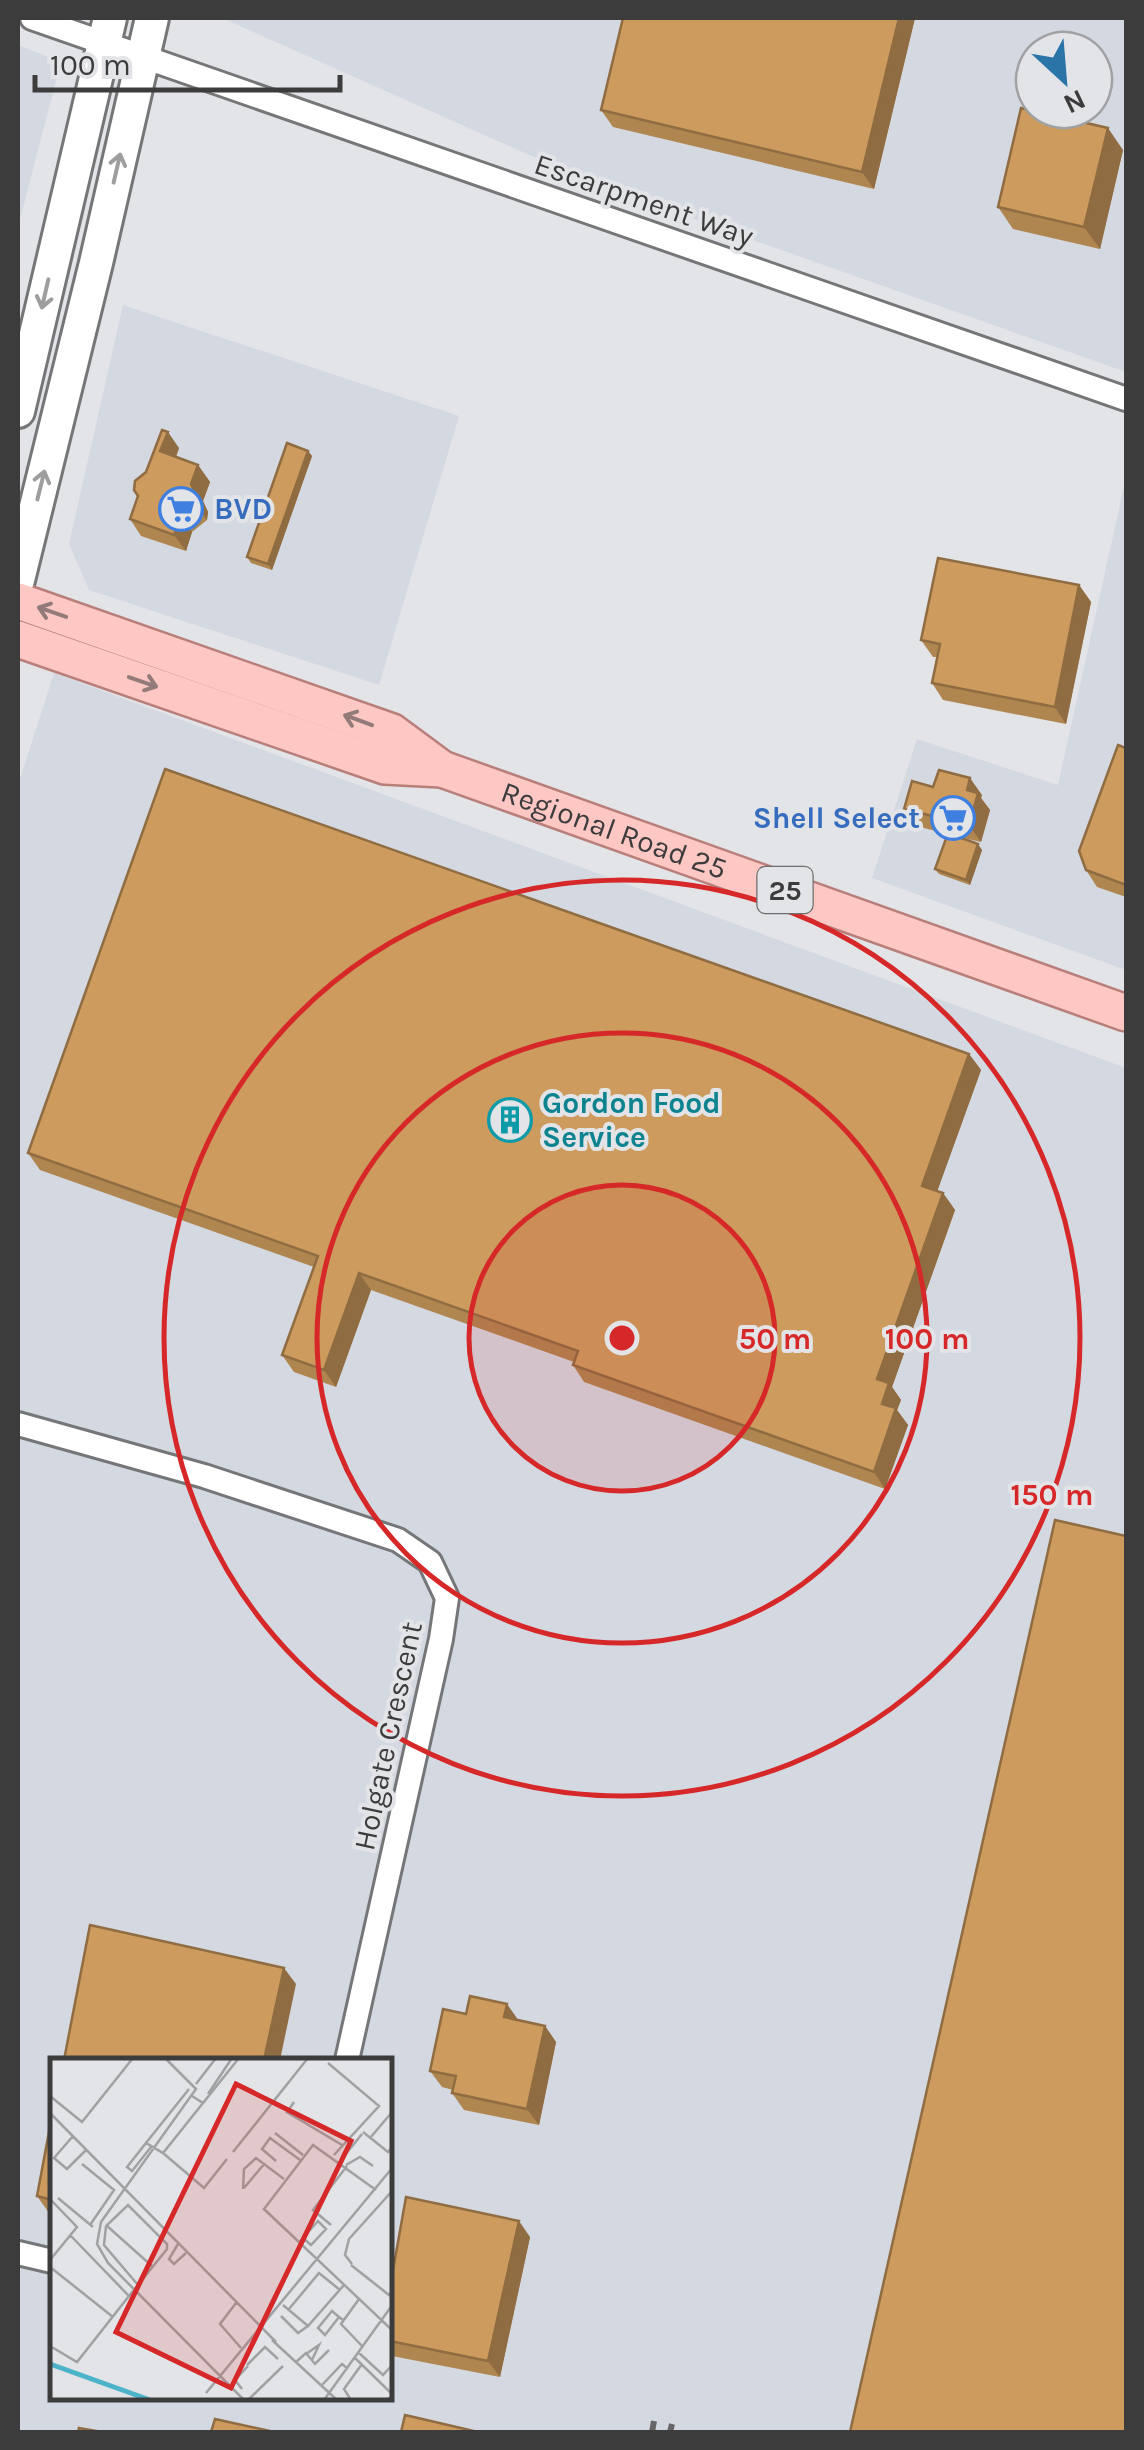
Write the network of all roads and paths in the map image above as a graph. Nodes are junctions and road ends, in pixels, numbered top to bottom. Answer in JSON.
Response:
{"nodes":[{"id":1,"x":32,"y":18,"type":"edge"},
{"id":2,"x":152,"y":18,"type":"edge"},
{"id":3,"x":107,"y":30,"type":"edge"},
{"id":4,"x":142,"y":56,"type":"junction"},
{"id":5,"x":1126,"y":399,"type":"edge"},
{"id":6,"x":18,"y":411,"type":"edge"},
{"id":7,"x":18,"y":580,"type":"edge"},
{"id":8,"x":18,"y":601,"type":"edge"},
{"id":9,"x":18,"y":639,"type":"edge"},
{"id":10,"x":442,"y":769,"type":"junction"},
{"id":11,"x":1126,"y":1013,"type":"edge"},
{"id":12,"x":18,"y":1424,"type":"edge"},
{"id":13,"x":347,"y":2058,"type":"edge"},
{"id":14,"x":18,"y":2252,"type":"edge"},
{"id":15,"x":50,"y":2261,"type":"edge"}],
"edges":[{"from":1,"to":3,"type":"street","name":"Escarpment Way"},
{"from":2,"to":4,"type":"main road"},
{"from":3,"to":4,"type":"street","name":"Escarpment Way"},
{"from":3,"to":6,"type":"main road","one_way":true},
{"from":4,"to":5,"type":"street","name":"Escarpment Way"},
{"from":7,"to":4,"type":"main road","one_way":true},
{"from":10,"to":8,"type":"main road","name":"Regional Road 25","number":"25","one_way":true},
{"from":9,"to":10,"type":"main road","name":"Regional Road 25","number":"25","one_way":true},
{"from":10,"to":11,"type":"main road","name":"Regional Road 25","number":"25"},
{"from":12,"to":13,"type":"street","name":"Holgate Crescent"},
{"from":14,"to":15,"type":"street"}]}
